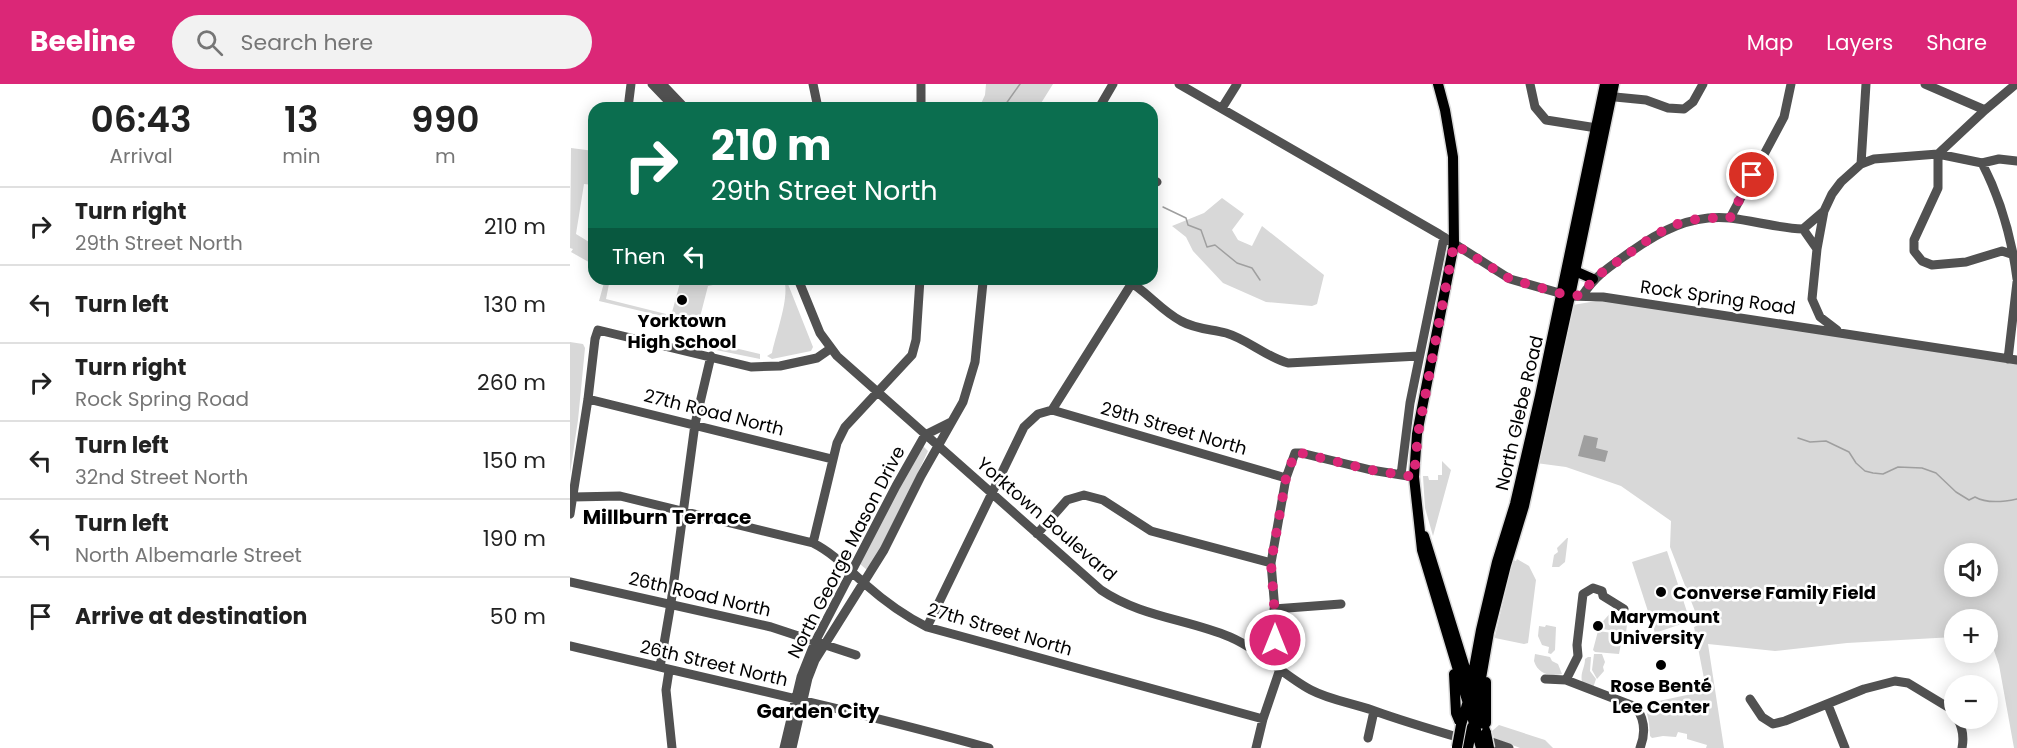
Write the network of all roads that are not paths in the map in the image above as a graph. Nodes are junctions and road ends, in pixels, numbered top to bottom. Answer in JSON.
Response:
{"nodes":[{"id":1,"x":631,"y":84,"type":"edge"},
{"id":2,"x":652,"y":84,"type":"edge"},
{"id":3,"x":662,"y":84,"type":"edge"},
{"id":4,"x":813,"y":84,"type":"edge"},
{"id":5,"x":921,"y":84,"type":"edge"},
{"id":6,"x":1113,"y":84,"type":"edge"},
{"id":7,"x":1179,"y":84,"type":"edge"},
{"id":8,"x":1237,"y":84,"type":"edge"},
{"id":9,"x":1438,"y":84,"type":"edge"},
{"id":10,"x":1530,"y":84,"type":"edge"},
{"id":11,"x":1614,"y":84,"type":"edge"},
{"id":12,"x":1703,"y":84,"type":"edge"},
{"id":13,"x":1791,"y":84,"type":"edge"},
{"id":14,"x":1866,"y":84,"type":"edge"},
{"id":15,"x":1925,"y":84,"type":"edge"},
{"id":16,"x":2016,"y":84,"type":"edge"},
{"id":17,"x":1606,"y":92,"type":"edge"},
{"id":18,"x":629,"y":102,"type":"edge"},
{"id":19,"x":669,"y":102,"type":"edge"},
{"id":20,"x":679,"y":102,"type":"edge"},
{"id":21,"x":817,"y":102,"type":"edge"},
{"id":22,"x":921,"y":102,"type":"edge"},
{"id":23,"x":1102,"y":102,"type":"edge"},
{"id":24,"x":1222,"y":108,"type":"junction"},
{"id":25,"x":1985,"y":110,"type":"junction"},
{"id":26,"x":1601,"y":128,"type":"junction"},
{"id":27,"x":1938,"y":154,"type":"junction"},
{"id":28,"x":2017,"y":161,"type":"edge"},
{"id":29,"x":1982,"y":163,"type":"junction"},
{"id":30,"x":1861,"y":164,"type":"junction"},
{"id":31,"x":1824,"y":211,"type":"junction"},
{"id":32,"x":1730,"y":218,"type":"junction"},
{"id":33,"x":1803,"y":228,"type":"junction"},
{"id":34,"x":1444,"y":237,"type":"junction"},
{"id":35,"x":1454,"y":244,"type":"junction"},
{"id":36,"x":1817,"y":249,"type":"junction"},
{"id":37,"x":2016,"y":255,"type":"edge"},
{"id":38,"x":1575,"y":271,"type":"junction"},
{"id":39,"x":1593,"y":279,"type":"junction"},
{"id":40,"x":2017,"y":280,"type":"edge"},
{"id":41,"x":800,"y":285,"type":"edge"},
{"id":42,"x":920,"y":285,"type":"edge"},
{"id":43,"x":983,"y":285,"type":"edge"},
{"id":44,"x":1127,"y":285,"type":"edge"},
{"id":45,"x":1134,"y":285,"type":"edge"},
{"id":46,"x":1571,"y":295,"type":"junction"},
{"id":47,"x":1820,"y":317,"type":"junction"},
{"id":48,"x":1818,"y":329,"type":"junction"},
{"id":49,"x":1839,"y":332,"type":"junction"},
{"id":50,"x":830,"y":349,"type":"junction"},
{"id":51,"x":711,"y":356,"type":"junction"},
{"id":52,"x":1419,"y":356,"type":"junction"},
{"id":53,"x":2012,"y":359,"type":"edge"},
{"id":54,"x":877,"y":392,"type":"junction"},
{"id":55,"x":588,"y":399,"type":"junction"},
{"id":56,"x":1052,"y":410,"type":"junction"},
{"id":57,"x":951,"y":422,"type":"junction"},
{"id":58,"x":694,"y":424,"type":"junction"},
{"id":59,"x":925,"y":435,"type":"junction"},
{"id":60,"x":938,"y":446,"type":"junction"},
{"id":61,"x":832,"y":459,"type":"junction"},
{"id":62,"x":1401,"y":475,"type":"junction"},
{"id":63,"x":1414,"y":477,"type":"junction"},
{"id":64,"x":1286,"y":478,"type":"junction"},
{"id":65,"x":992,"y":494,"type":"junction"},
{"id":66,"x":573,"y":497,"type":"junction"},
{"id":67,"x":684,"y":511,"type":"junction"},
{"id":68,"x":570,"y":514,"type":"edge"},
{"id":69,"x":1420,"y":528,"type":"junction"},
{"id":70,"x":1037,"y":534,"type":"junction"},
{"id":71,"x":813,"y":543,"type":"junction"},
{"id":72,"x":1271,"y":563,"type":"junction"},
{"id":73,"x":852,"y":571,"type":"junction"},
{"id":74,"x":570,"y":582,"type":"edge"},
{"id":75,"x":863,"y":582,"type":"junction"},
{"id":76,"x":671,"y":603,"type":"junction"},
{"id":77,"x":1341,"y":604,"type":"dead end"},
{"id":78,"x":1274,"y":609,"type":"junction"},
{"id":79,"x":1624,"y":609,"type":"dead end"},
{"id":80,"x":927,"y":627,"type":"junction"},
{"id":81,"x":1276,"y":631,"type":"junction"},
{"id":82,"x":819,"y":644,"type":"junction"},
{"id":83,"x":570,"y":646,"type":"edge"},
{"id":84,"x":1248,"y":646,"type":"junction"},
{"id":85,"x":856,"y":655,"type":"dead end"},
{"id":86,"x":1484,"y":658,"type":"junction"},
{"id":87,"x":1456,"y":662,"type":"junction"},
{"id":88,"x":664,"y":669,"type":"junction"},
{"id":89,"x":1280,"y":669,"type":"junction"},
{"id":90,"x":1545,"y":679,"type":"dead end"},
{"id":91,"x":1566,"y":680,"type":"junction"},
{"id":92,"x":1471,"y":686,"type":"junction"},
{"id":93,"x":1750,"y":699,"type":"dead end"},
{"id":94,"x":799,"y":701,"type":"junction"},
{"id":95,"x":1472,"y":704,"type":"junction"},
{"id":96,"x":1828,"y":705,"type":"junction"},
{"id":97,"x":1944,"y":705,"type":"edge"},
{"id":98,"x":1374,"y":711,"type":"junction"},
{"id":99,"x":1263,"y":719,"type":"junction"},
{"id":100,"x":1474,"y":727,"type":"junction"},
{"id":101,"x":1962,"y":729,"type":"edge"},
{"id":102,"x":1368,"y":738,"type":"dead end"},
{"id":103,"x":672,"y":748,"type":"edge"},
{"id":104,"x":784,"y":748,"type":"edge"},
{"id":105,"x":792,"y":748,"type":"edge"},
{"id":106,"x":989,"y":748,"type":"edge"},
{"id":107,"x":1256,"y":748,"type":"edge"},
{"id":108,"x":1461,"y":748,"type":"edge"},
{"id":109,"x":1481,"y":748,"type":"edge"},
{"id":110,"x":1489,"y":748,"type":"edge"},
{"id":111,"x":1495,"y":748,"type":"edge"},
{"id":112,"x":1509,"y":748,"type":"edge"},
{"id":113,"x":1640,"y":748,"type":"edge"},
{"id":114,"x":1845,"y":748,"type":"edge"},
{"id":115,"x":1962,"y":748,"type":"edge"}],
"edges":[{"from":1,"to":18,"type":"street"},
{"from":2,"to":19,"type":"street"},
{"from":3,"to":20,"type":"street"},
{"from":4,"to":21,"type":"street"},
{"from":5,"to":22,"type":"street"},
{"from":6,"to":23,"type":"street"},
{"from":7,"to":24,"type":"street","name":"Rock Spring Road"},
{"from":8,"to":24,"type":"street"},
{"from":9,"to":35,"type":"main road"},
{"from":10,"to":26,"type":"street"},
{"from":11,"to":17,"type":"main road","name":"North Glebe Road"},
{"from":12,"to":17,"type":"street"},
{"from":13,"to":32,"type":"street"},
{"from":14,"to":30,"type":"street"},
{"from":15,"to":25,"type":"street"},
{"from":16,"to":25,"type":"street"},
{"from":17,"to":26,"type":"main road","name":"North Glebe Road"},
{"from":24,"to":34,"type":"street","name":"Rock Spring Road"},
{"from":25,"to":27,"type":"street"},
{"from":26,"to":38,"type":"main road","name":"North Glebe Road"},
{"from":26,"to":46,"type":"main road","name":"North Glebe Road"},
{"from":27,"to":29,"type":"street"},
{"from":27,"to":30,"type":"street"},
{"from":27,"to":37,"type":"street"},
{"from":28,"to":29,"type":"street"},
{"from":29,"to":37,"type":"street"},
{"from":30,"to":31,"type":"street"},
{"from":31,"to":33,"type":"street"},
{"from":31,"to":36,"type":"street"},
{"from":32,"to":33,"type":"street"},
{"from":32,"to":39,"type":"street"},
{"from":33,"to":36,"type":"street"},
{"from":34,"to":35,"type":"street","name":"Rock Spring Road"},
{"from":34,"to":52,"type":"street"},
{"from":35,"to":46,"type":"street","name":"Rock Spring Road"},
{"from":35,"to":63,"type":"main road"},
{"from":36,"to":47,"type":"street"},
{"from":37,"to":40,"type":"street"},
{"from":38,"to":39,"type":"main road"},
{"from":38,"to":46,"type":"main road","name":"North Glebe Road"},
{"from":39,"to":46,"type":"street"},
{"from":40,"to":53,"type":"street"},
{"from":41,"to":50,"type":"street","name":"Yorktown Boulevard"},
{"from":42,"to":54,"type":"street"},
{"from":43,"to":57,"type":"street","name":"North George Mason Drive"},
{"from":44,"to":56,"type":"street"},
{"from":45,"to":52,"type":"street"},
{"from":46,"to":48,"type":"street","name":"Rock Spring Road"},
{"from":46,"to":86,"type":"main road","name":"North Glebe Road"},
{"from":46,"to":92,"type":"main road","name":"North Glebe Road"},
{"from":47,"to":48,"type":"street"},
{"from":47,"to":49,"type":"street"},
{"from":48,"to":49,"type":"street","name":"Rock Spring Road"},
{"from":49,"to":53,"type":"street","name":"Rock Spring Road"},
{"from":50,"to":51,"type":"street"},
{"from":50,"to":54,"type":"street","name":"Yorktown Boulevard"},
{"from":51,"to":55,"type":"street"},
{"from":51,"to":58,"type":"street"},
{"from":52,"to":62,"type":"street"},
{"from":54,"to":59,"type":"street","name":"Yorktown Boulevard"},
{"from":54,"to":61,"type":"street"},
{"from":55,"to":58,"type":"street","name":"27th Road North"},
{"from":55,"to":66,"type":"street"},
{"from":56,"to":64,"type":"street","name":"29th Street North"},
{"from":56,"to":65,"type":"street"},
{"from":57,"to":59,"type":"street","name":"North George Mason Drive"},
{"from":57,"to":60,"type":"street","name":"North George Mason Drive"},
{"from":58,"to":61,"type":"street","name":"27th Road North"},
{"from":58,"to":67,"type":"street"},
{"from":59,"to":60,"type":"street","name":"Yorktown Boulevard"},
{"from":59,"to":73,"type":"street","name":"North George Mason Drive"},
{"from":60,"to":65,"type":"street","name":"Yorktown Boulevard"},
{"from":60,"to":75,"type":"street","name":"North George Mason Drive"},
{"from":61,"to":71,"type":"street"},
{"from":62,"to":63,"type":"street"},
{"from":62,"to":64,"type":"street"},
{"from":63,"to":69,"type":"main road"},
{"from":64,"to":72,"type":"street"},
{"from":65,"to":70,"type":"street","name":"Yorktown Boulevard"},
{"from":65,"to":80,"type":"street"},
{"from":66,"to":67,"type":"street","name":"27th Street North"},
{"from":66,"to":68,"type":"street"},
{"from":67,"to":71,"type":"street","name":"27th Street North"},
{"from":67,"to":76,"type":"street"},
{"from":69,"to":87,"type":"main road"},
{"from":69,"to":92,"type":"main road"},
{"from":70,"to":72,"type":"street"},
{"from":70,"to":84,"type":"street","name":"Yorktown Boulevard"},
{"from":71,"to":73,"type":"street","name":"27th Street North"},
{"from":72,"to":78,"type":"street"},
{"from":73,"to":75,"type":"street","name":"27th Street North"},
{"from":73,"to":82,"type":"street","name":"North George Mason Drive"},
{"from":74,"to":76,"type":"street","name":"26th Road North"},
{"from":75,"to":80,"type":"street","name":"27th Street North"},
{"from":75,"to":82,"type":"street","name":"North George Mason Drive"},
{"from":76,"to":82,"type":"street","name":"26th Road North"},
{"from":76,"to":88,"type":"street"},
{"from":77,"to":78,"type":"street"},
{"from":78,"to":81,"type":"street"},
{"from":79,"to":91,"type":"street"},
{"from":80,"to":99,"type":"street","name":"27th Street North"},
{"from":81,"to":84,"type":"street"},
{"from":81,"to":89,"type":"street"},
{"from":82,"to":85,"type":"street","name":"26th Road North"},
{"from":82,"to":94,"type":"street","name":"North George Mason Drive"},
{"from":83,"to":88,"type":"street","name":"26th Street North"},
{"from":84,"to":89,"type":"street","name":"Yorktown Boulevard"},
{"from":86,"to":95,"type":"main road","name":"North Glebe Road"},
{"from":86,"to":100,"type":"main road"},
{"from":87,"to":95,"type":"main road"},
{"from":87,"to":100,"type":"main road"},
{"from":88,"to":94,"type":"street","name":"26th Street North"},
{"from":88,"to":103,"type":"street"},
{"from":89,"to":98,"type":"street","name":"Yorktown Boulevard"},
{"from":89,"to":99,"type":"street"},
{"from":90,"to":91,"type":"street"},
{"from":91,"to":113,"type":"street"},
{"from":92,"to":95,"type":"main road"},
{"from":93,"to":96,"type":"street"},
{"from":94,"to":104,"type":"street","name":"North George Mason Drive"},
{"from":94,"to":105,"type":"street","name":"North George Mason Drive"},
{"from":94,"to":106,"type":"street","name":"26th Street North"},
{"from":95,"to":100,"type":"main road"},
{"from":95,"to":100,"type":"main road","name":"North Glebe Road"},
{"from":96,"to":97,"type":"street"},
{"from":96,"to":114,"type":"street"},
{"from":98,"to":102,"type":"street"},
{"from":98,"to":111,"type":"street","name":"Yorktown Boulevard"},
{"from":98,"to":112,"type":"street","name":"Yorktown Boulevard"},
{"from":99,"to":107,"type":"street"},
{"from":100,"to":108,"type":"main road","name":"North Glebe Road","bridge":true},
{"from":100,"to":109,"type":"main road","bridge":true},
{"from":100,"to":110,"type":"main road","bridge":true},
{"from":101,"to":115,"type":"street"}]}
